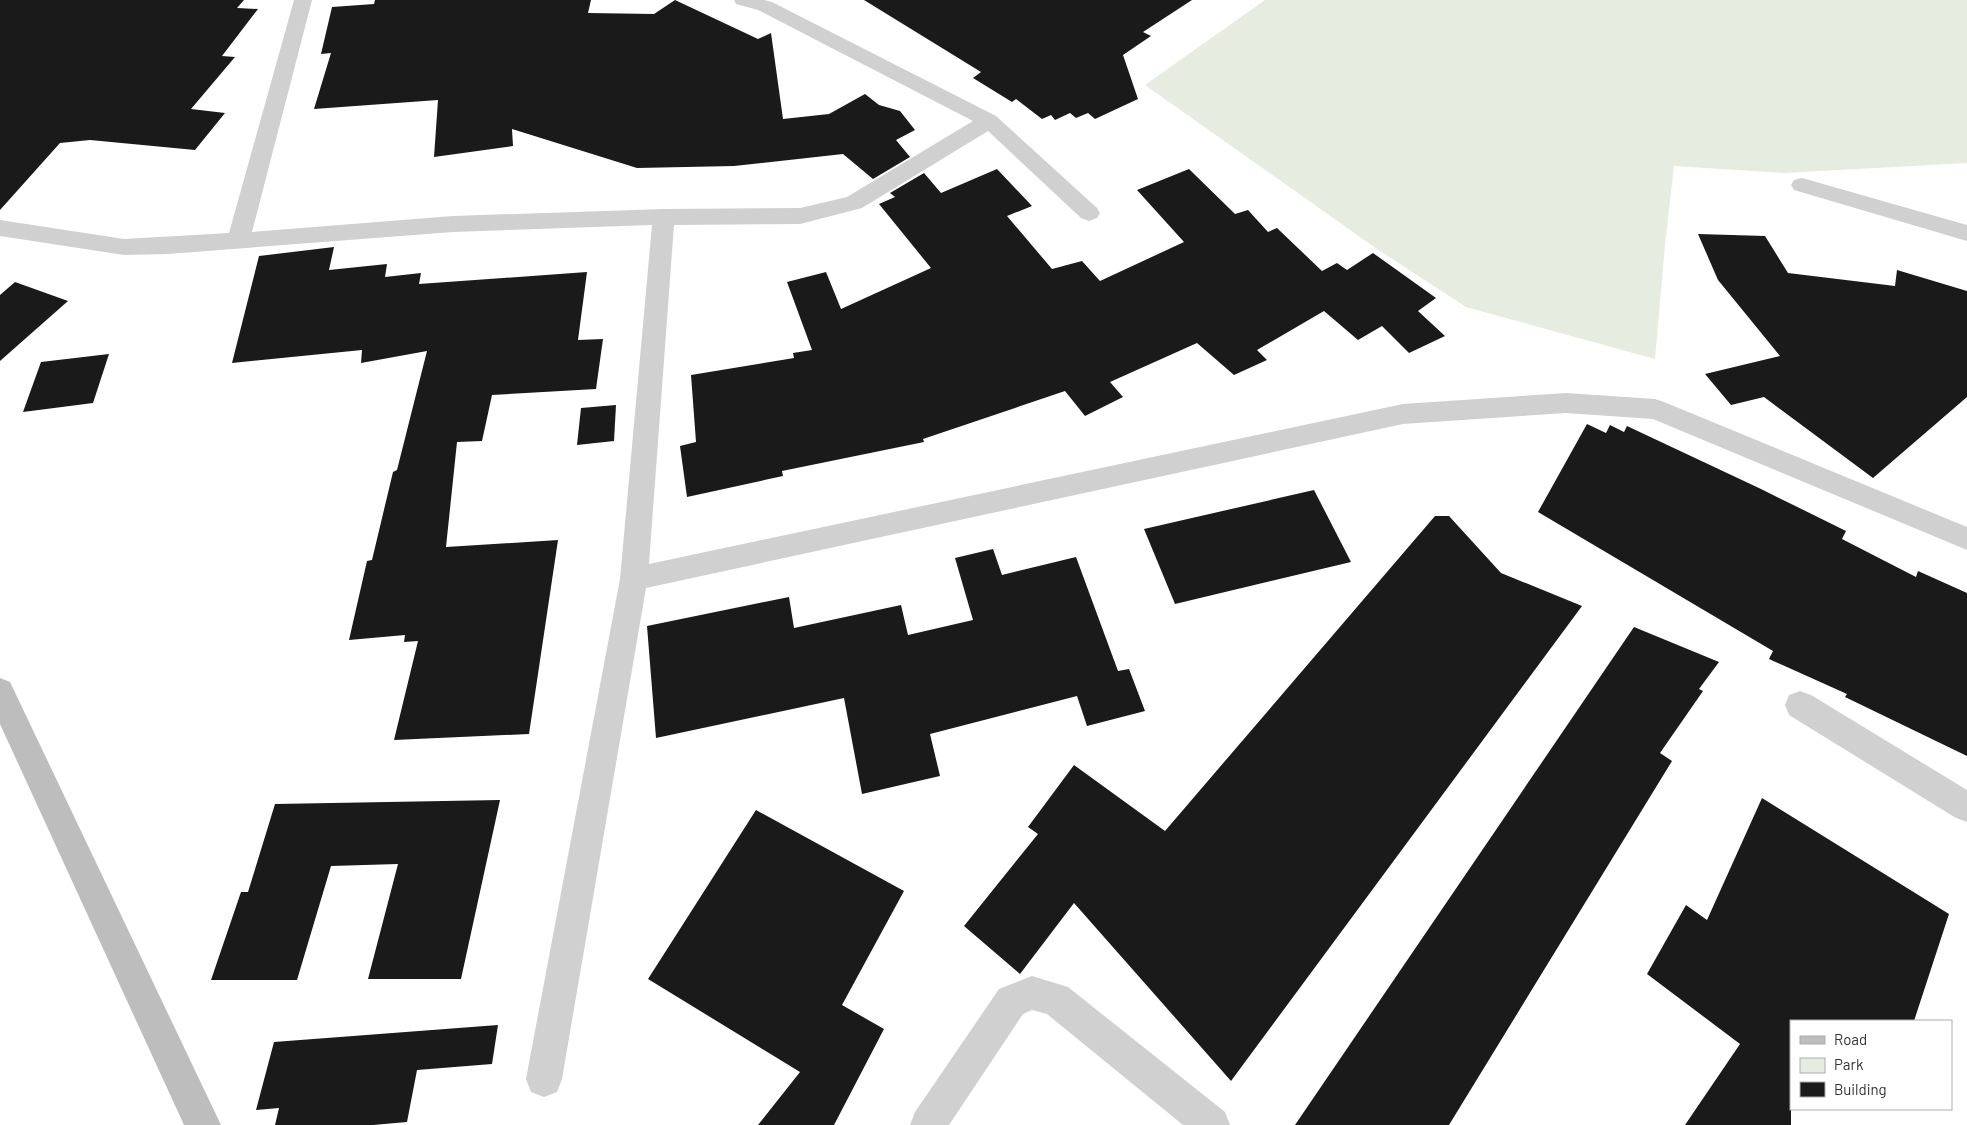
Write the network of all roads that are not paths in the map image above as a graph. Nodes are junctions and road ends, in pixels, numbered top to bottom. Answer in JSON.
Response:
{"nodes":[{"id":1,"x":304,"y":0,"type":"edge"},
{"id":2,"x":743,"y":0,"type":"edge"},
{"id":3,"x":989,"y":120,"type":"junction"},
{"id":4,"x":1802,"y":185,"type":"dead end"},
{"id":5,"x":1089,"y":213,"type":"dead end"},
{"id":6,"x":664,"y":217,"type":"junction"},
{"id":7,"x":0,"y":228,"type":"edge"},
{"id":8,"x":1967,"y":233,"type":"edge"},
{"id":9,"x":239,"y":239,"type":"junction"},
{"id":10,"x":1967,"y":539,"type":"edge"},
{"id":11,"x":634,"y":579,"type":"junction"},
{"id":12,"x":0,"y":692,"type":"edge"},
{"id":13,"x":1800,"y":705,"type":"dead end"},
{"id":14,"x":1967,"y":807,"type":"edge"},
{"id":15,"x":544,"y":1079,"type":"dead end"},
{"id":16,"x":203,"y":1125,"type":"edge"},
{"id":17,"x":928,"y":1125,"type":"edge"},
{"id":18,"x":1212,"y":1125,"type":"edge"}],
"edges":[{"from":1,"to":9,"type":"street"},
{"from":2,"to":3,"type":"street"},
{"from":3,"to":5,"type":"street"},
{"from":3,"to":6,"type":"street"},
{"from":4,"to":8,"type":"street"},
{"from":6,"to":9,"type":"street"},
{"from":6,"to":11,"type":"street"},
{"from":7,"to":9,"type":"street"},
{"from":10,"to":11,"type":"street"},
{"from":11,"to":15,"type":"street"},
{"from":12,"to":16,"type":"main road"},
{"from":13,"to":14,"type":"street"},
{"from":17,"to":18,"type":"street"}]}
